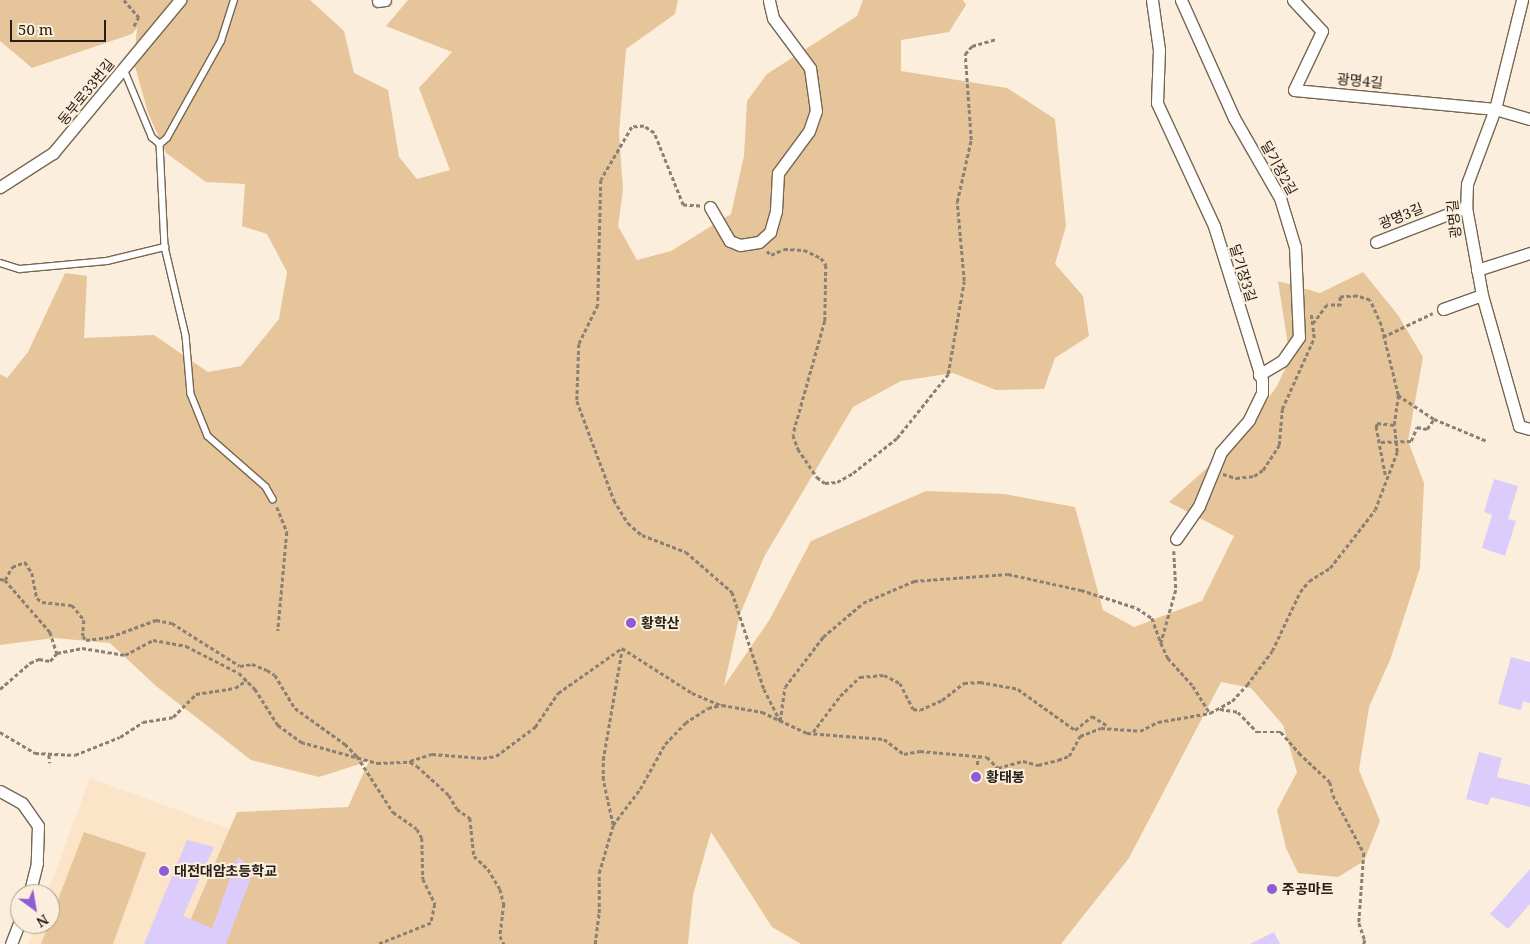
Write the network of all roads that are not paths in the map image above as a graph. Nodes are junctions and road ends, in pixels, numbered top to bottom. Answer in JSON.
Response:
{"nodes":[{"id":1,"x":180,"y":0,"type":"edge"},
{"id":2,"x":234,"y":0,"type":"edge"},
{"id":3,"x":769,"y":0,"type":"edge"},
{"id":4,"x":1152,"y":0,"type":"edge"},
{"id":5,"x":1181,"y":0,"type":"edge"},
{"id":6,"x":1293,"y":0,"type":"edge"},
{"id":7,"x":1522,"y":0,"type":"edge"},
{"id":8,"x":124,"y":69,"type":"junction"},
{"id":9,"x":1495,"y":110,"type":"junction"},
{"id":10,"x":1530,"y":120,"type":"edge"},
{"id":11,"x":160,"y":144,"type":"junction"},
{"id":12,"x":0,"y":187,"type":"edge"},
{"id":13,"x":710,"y":207,"type":"road end"},
{"id":14,"x":1466,"y":207,"type":"junction"},
{"id":15,"x":1376,"y":242,"type":"dead end"},
{"id":16,"x":165,"y":247,"type":"junction"},
{"id":17,"x":1530,"y":253,"type":"edge"},
{"id":18,"x":0,"y":263,"type":"edge"},
{"id":19,"x":1477,"y":270,"type":"junction"},
{"id":20,"x":1482,"y":295,"type":"junction"},
{"id":21,"x":1443,"y":309,"type":"road end"},
{"id":22,"x":1259,"y":375,"type":"junction"},
{"id":23,"x":1530,"y":429,"type":"edge"},
{"id":24,"x":273,"y":499,"type":"road end"},
{"id":25,"x":1176,"y":539,"type":"road end"},
{"id":26,"x":0,"y":791,"type":"edge"},
{"id":27,"x":32,"y":884,"type":"edge"}],
"edges":[{"from":1,"to":8,"type":"street","name":"동부로33번길"},
{"from":2,"to":11,"type":"lane"},
{"from":3,"to":13,"type":"street"},
{"from":4,"to":22,"type":"street","name":"달기장3길"},
{"from":5,"to":22,"type":"street","name":"달기장2길"},
{"from":6,"to":9,"type":"street","name":"광명4길"},
{"from":7,"to":9,"type":"street","name":"광명길"},
{"from":8,"to":11,"type":"lane"},
{"from":8,"to":12,"type":"street","name":"동부로33번길"},
{"from":9,"to":10,"type":"street","name":"광명4길"},
{"from":9,"to":14,"type":"street","name":"광명길"},
{"from":11,"to":16,"type":"lane"},
{"from":14,"to":15,"type":"street","name":"광명3길"},
{"from":14,"to":19,"type":"street","name":"광명길"},
{"from":16,"to":18,"type":"lane"},
{"from":16,"to":24,"type":"lane"},
{"from":17,"to":19,"type":"street"},
{"from":19,"to":20,"type":"street","name":"광명길"},
{"from":20,"to":21,"type":"street"},
{"from":20,"to":23,"type":"street","name":"광명길"},
{"from":22,"to":25,"type":"street","name":"달기장3길"},
{"from":26,"to":27,"type":"street"}]}
